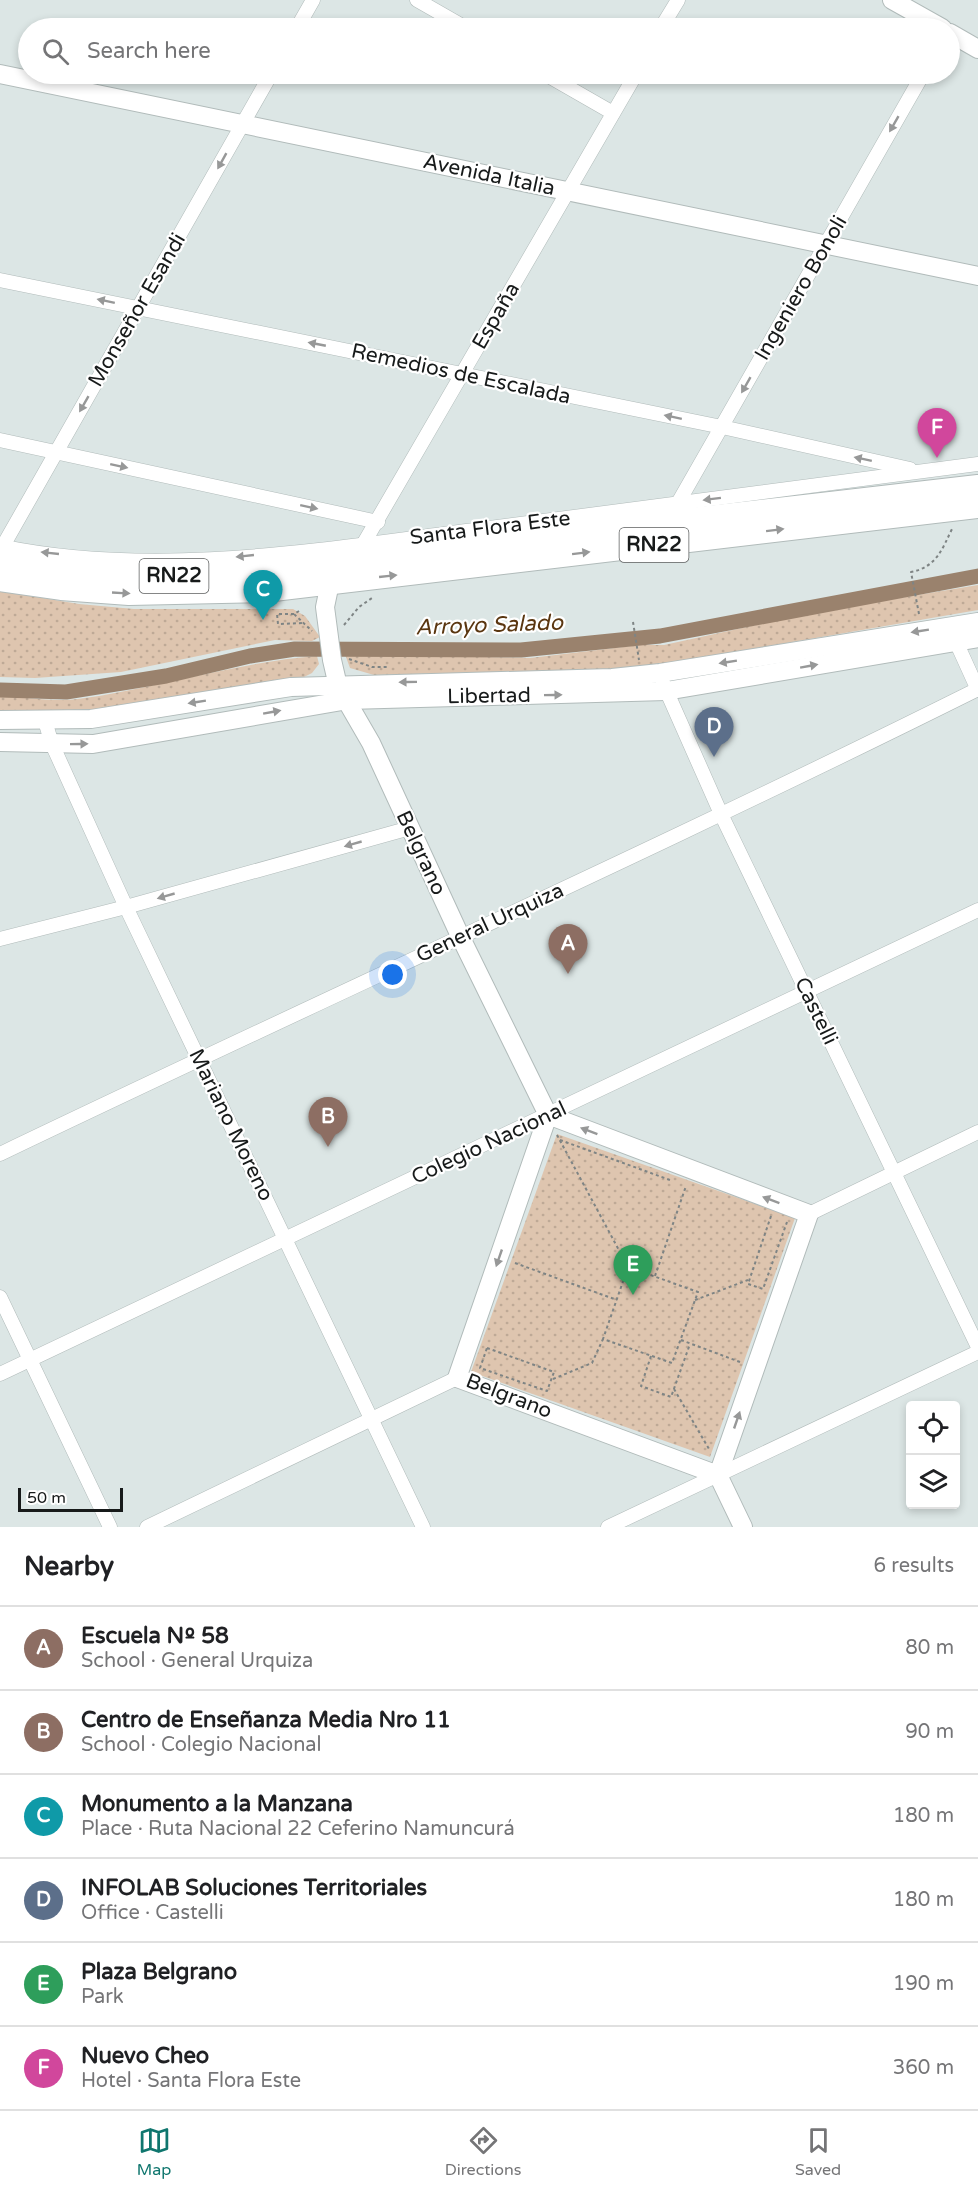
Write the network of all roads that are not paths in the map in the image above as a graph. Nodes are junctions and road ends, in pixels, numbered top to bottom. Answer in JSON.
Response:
{"nodes":[{"id":1,"x":313,"y":0,"type":"edge"},
{"id":2,"x":417,"y":0,"type":"edge"},
{"id":3,"x":678,"y":0,"type":"edge"},
{"id":4,"x":892,"y":0,"type":"edge"},
{"id":5,"x":303,"y":18,"type":"edge"},
{"id":6,"x":448,"y":18,"type":"edge"},
{"id":7,"x":668,"y":18,"type":"edge"},
{"id":8,"x":924,"y":18,"type":"edge"},
{"id":9,"x":960,"y":39,"type":"edge"},
{"id":10,"x":978,"y":49,"type":"edge"},
{"id":11,"x":0,"y":74,"type":"edge"},
{"id":12,"x":18,"y":78,"type":"edge"},
{"id":13,"x":48,"y":84,"type":"edge"},
{"id":14,"x":265,"y":84,"type":"edge"},
{"id":15,"x":562,"y":84,"type":"edge"},
{"id":16,"x":630,"y":84,"type":"edge"},
{"id":17,"x":918,"y":84,"type":"edge"},
{"id":18,"x":613,"y":113,"type":"junction"},
{"id":19,"x":242,"y":124,"type":"junction"},
{"id":20,"x":568,"y":191,"type":"junction"},
{"id":21,"x":826,"y":244,"type":"junction"},
{"id":22,"x":978,"y":276,"type":"edge"},
{"id":23,"x":0,"y":280,"type":"edge"},
{"id":24,"x":138,"y":308,"type":"junction"},
{"id":25,"x":463,"y":374,"type":"junction"},
{"id":26,"x":722,"y":428,"type":"junction"},
{"id":27,"x":0,"y":440,"type":"edge"},
{"id":28,"x":56,"y":452,"type":"junction"},
{"id":29,"x":977,"y":469,"type":"edge"},
{"id":30,"x":921,"y":471,"type":"junction"},
{"id":31,"x":678,"y":503,"type":"junction"},
{"id":32,"x":970,"y":507,"type":"edge"},
{"id":33,"x":378,"y":522,"type":"junction"},
{"id":34,"x":1,"y":551,"type":"edge"},
{"id":35,"x":357,"y":552,"type":"junction"},
{"id":36,"x":0,"y":579,"type":"edge"},
{"id":37,"x":330,"y":583,"type":"junction"},
{"id":38,"x":978,"y":622,"type":"edge"},
{"id":39,"x":953,"y":634,"type":"junction"},
{"id":40,"x":978,"y":638,"type":"edge"},
{"id":41,"x":660,"y":673,"type":"junction"},
{"id":42,"x":978,"y":690,"type":"edge"},
{"id":43,"x":666,"y":691,"type":"junction"},
{"id":44,"x":343,"y":693,"type":"junction"},
{"id":45,"x":0,"y":720,"type":"edge"},
{"id":46,"x":45,"y":721,"type":"junction"},
{"id":47,"x":0,"y":742,"type":"edge"},
{"id":48,"x":52,"y":744,"type":"junction"},
{"id":49,"x":722,"y":814,"type":"junction"},
{"id":50,"x":410,"y":828,"type":"junction"},
{"id":51,"x":126,"y":907,"type":"junction"},
{"id":52,"x":978,"y":910,"type":"edge"},
{"id":53,"x":461,"y":938,"type":"junction"},
{"id":54,"x":0,"y":939,"type":"edge"},
{"id":55,"x":807,"y":992,"type":"junction"},
{"id":56,"x":200,"y":1058,"type":"junction"},
{"id":57,"x":548,"y":1115,"type":"junction"},
{"id":58,"x":978,"y":1132,"type":"edge"},
{"id":59,"x":0,"y":1154,"type":"edge"},
{"id":60,"x":893,"y":1172,"type":"junction"},
{"id":61,"x":809,"y":1214,"type":"junction"},
{"id":62,"x":285,"y":1238,"type":"junction"},
{"id":63,"x":0,"y":1297,"type":"edge"},
{"id":64,"x":978,"y":1347,"type":"edge"},
{"id":65,"x":978,"y":1353,"type":"edge"},
{"id":66,"x":30,"y":1360,"type":"junction"},
{"id":67,"x":0,"y":1374,"type":"edge"},
{"id":68,"x":457,"y":1378,"type":"junction"},
{"id":69,"x":373,"y":1419,"type":"junction"},
{"id":70,"x":719,"y":1472,"type":"junction"},
{"id":71,"x":110,"y":1527,"type":"edge"},
{"id":72,"x":147,"y":1527,"type":"edge"},
{"id":73,"x":423,"y":1527,"type":"edge"},
{"id":74,"x":608,"y":1527,"type":"edge"},
{"id":75,"x":743,"y":1527,"type":"edge"}],
"edges":[{"from":1,"to":5,"type":"street"},
{"from":2,"to":6,"type":"street"},
{"from":3,"to":7,"type":"street"},
{"from":4,"to":8,"type":"street"},
{"from":9,"to":10,"type":"street"},
{"from":11,"to":12,"type":"street","name":"Avenida Italia"},
{"from":13,"to":19,"type":"street","name":"Avenida Italia"},
{"from":14,"to":19,"type":"street","name":"Monseñor Esandi"},
{"from":15,"to":18,"type":"street"},
{"from":16,"to":18,"type":"street","name":"España"},
{"from":17,"to":21,"type":"street","name":"Ingeniero Bonoli","one_way":true},
{"from":18,"to":20,"type":"street","name":"España"},
{"from":19,"to":20,"type":"street","name":"Avenida Italia"},
{"from":19,"to":24,"type":"street","name":"Monseñor Esandi","one_way":true},
{"from":20,"to":21,"type":"street","name":"Avenida Italia"},
{"from":20,"to":25,"type":"street","name":"España"},
{"from":21,"to":22,"type":"street","name":"Avenida Italia"},
{"from":21,"to":26,"type":"street","name":"Ingeniero Bonoli","one_way":true},
{"from":24,"to":23,"type":"street","name":"Remedios de Escalada","one_way":true},
{"from":25,"to":24,"type":"street","name":"Remedios de Escalada","one_way":true},
{"from":24,"to":28,"type":"street","name":"Monseñor Esandi","one_way":true},
{"from":26,"to":25,"type":"street","name":"Remedios de Escalada","one_way":true},
{"from":25,"to":33,"type":"street","name":"España"},
{"from":30,"to":26,"type":"street","name":"Remedios de Escalada","one_way":true},
{"from":26,"to":31,"type":"street","name":"Ingeniero Bonoli"},
{"from":27,"to":28,"type":"street"},
{"from":28,"to":33,"type":"street","one_way":true},
{"from":28,"to":34,"type":"street","name":"Monseñor Esandi"},
{"from":29,"to":30,"type":"street","name":"Santa Flora Este"},
{"from":29,"to":35,"type":"highway","number":"RN22"},
{"from":30,"to":31,"type":"street","name":"Santa Flora Este","one_way":true},
{"from":31,"to":35,"type":"street","name":"Santa Flora Este"},
{"from":37,"to":32,"type":"highway","number":"RN22","one_way":true},
{"from":33,"to":35,"type":"street","name":"España"},
{"from":35,"to":34,"type":"highway","number":"RN22","one_way":true},
{"from":35,"to":37,"type":"street","name":"España"},
{"from":36,"to":37,"type":"highway","number":"RN22","one_way":true},
{"from":37,"to":44,"type":"street","name":"Belgrano"},
{"from":38,"to":39,"type":"street","name":"Libertad"},
{"from":39,"to":40,"type":"street","name":"Libertad"},
{"from":39,"to":41,"type":"street","name":"Libertad","one_way":true},
{"from":39,"to":42,"type":"street"},
{"from":43,"to":39,"type":"street","name":"Libertad","one_way":true},
{"from":41,"to":43,"type":"street","name":"Castelli"},
{"from":41,"to":44,"type":"street","name":"Libertad","one_way":true},
{"from":42,"to":49,"type":"street","name":"General Urquiza"},
{"from":44,"to":43,"type":"street","name":"Libertad","one_way":true},
{"from":43,"to":49,"type":"street","name":"Castelli"},
{"from":44,"to":46,"type":"street","name":"Libertad","one_way":true},
{"from":48,"to":44,"type":"street","name":"Libertad","one_way":true},
{"from":44,"to":50,"type":"street","name":"Belgrano"},
{"from":45,"to":46,"type":"street","name":"Libertad"},
{"from":46,"to":48,"type":"street","name":"Mariano Moreno"},
{"from":47,"to":48,"type":"street","name":"Libertad"},
{"from":48,"to":51,"type":"street","name":"Mariano Moreno"},
{"from":49,"to":53,"type":"street","name":"General Urquiza"},
{"from":49,"to":55,"type":"street","name":"Castelli"},
{"from":50,"to":51,"type":"street","one_way":true},
{"from":50,"to":53,"type":"street","name":"Belgrano"},
{"from":51,"to":54,"type":"street"},
{"from":51,"to":56,"type":"street","name":"Mariano Moreno"},
{"from":52,"to":55,"type":"street","name":"Colegio Nacional"},
{"from":53,"to":56,"type":"street","name":"General Urquiza"},
{"from":53,"to":57,"type":"street","name":"Belgrano"},
{"from":55,"to":57,"type":"street","name":"Colegio Nacional"},
{"from":55,"to":60,"type":"street","name":"Castelli"},
{"from":56,"to":59,"type":"street","name":"General Urquiza"},
{"from":56,"to":62,"type":"street","name":"Mariano Moreno"},
{"from":61,"to":57,"type":"street","one_way":true},
{"from":57,"to":62,"type":"street","name":"Colegio Nacional"},
{"from":57,"to":68,"type":"street","name":"Belgrano","one_way":true},
{"from":58,"to":60,"type":"street"},
{"from":60,"to":61,"type":"street"},
{"from":60,"to":64,"type":"street","name":"Castelli"},
{"from":70,"to":61,"type":"street","one_way":true},
{"from":62,"to":66,"type":"street","name":"Colegio Nacional"},
{"from":62,"to":69,"type":"street","name":"Mariano Moreno"},
{"from":63,"to":66,"type":"street"},
{"from":65,"to":70,"type":"street"},
{"from":66,"to":67,"type":"street","name":"Colegio Nacional"},
{"from":66,"to":71,"type":"street"},
{"from":68,"to":69,"type":"street"},
{"from":68,"to":70,"type":"street","name":"Belgrano"},
{"from":69,"to":72,"type":"street"},
{"from":69,"to":73,"type":"street","name":"Mariano Moreno"},
{"from":70,"to":74,"type":"street"},
{"from":70,"to":75,"type":"street"}]}
